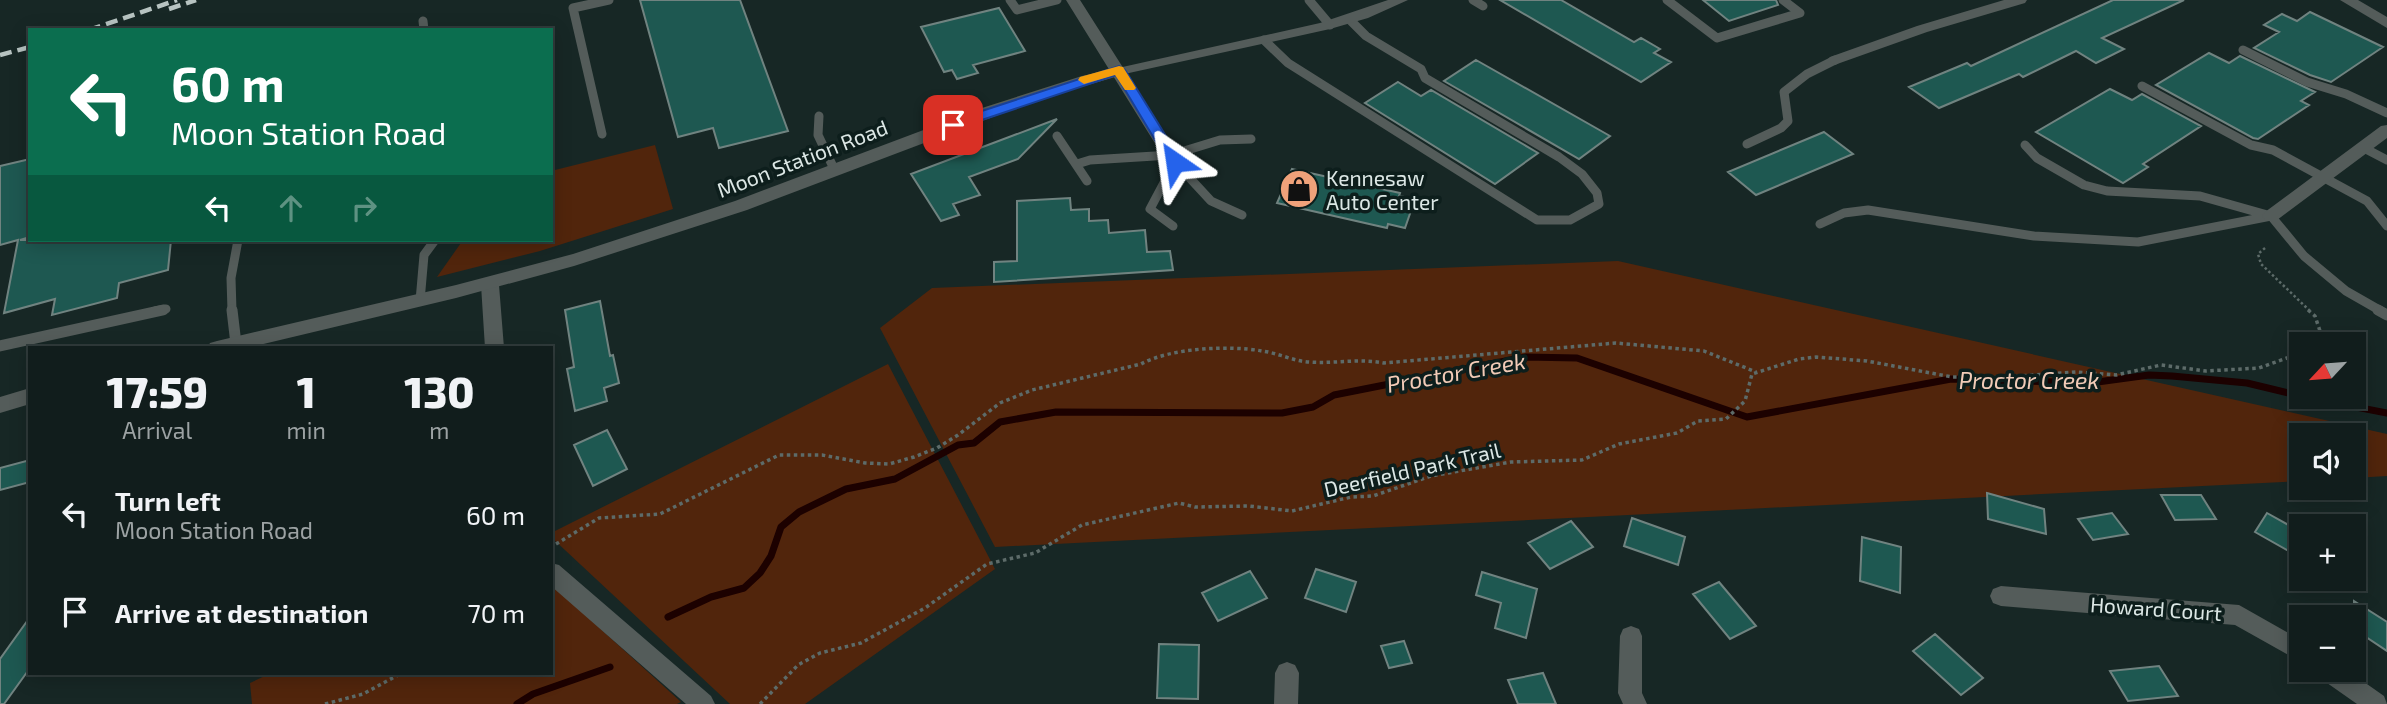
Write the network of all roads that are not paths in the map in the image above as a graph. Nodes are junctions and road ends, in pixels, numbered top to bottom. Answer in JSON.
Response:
{"nodes":[{"id":1,"x":609,"y":0,"type":"edge"},
{"id":2,"x":1010,"y":0,"type":"edge"},
{"id":3,"x":1057,"y":0,"type":"edge"},
{"id":4,"x":1073,"y":0,"type":"edge"},
{"id":5,"x":1309,"y":0,"type":"edge"},
{"id":6,"x":1401,"y":0,"type":"edge"},
{"id":7,"x":1473,"y":0,"type":"edge"},
{"id":8,"x":1667,"y":0,"type":"edge"},
{"id":9,"x":1783,"y":0,"type":"edge"},
{"id":10,"x":2020,"y":0,"type":"edge"},
{"id":11,"x":2347,"y":0,"type":"edge"},
{"id":12,"x":572,"y":4,"type":"edge"},
{"id":13,"x":1483,"y":6,"type":"dead end"},
{"id":14,"x":1349,"y":19,"type":"junction"},
{"id":15,"x":2387,"y":23,"type":"edge"},
{"id":16,"x":1330,"y":24,"type":"junction"},
{"id":17,"x":1264,"y":40,"type":"junction"},
{"id":18,"x":2243,"y":50,"type":"dead end"},
{"id":19,"x":1835,"y":61,"type":"joint"},
{"id":20,"x":1119,"y":70,"type":"junction"},
{"id":21,"x":2142,"y":86,"type":"dead end"},
{"id":22,"x":2387,"y":113,"type":"edge"},
{"id":23,"x":819,"y":116,"type":"dead end"},
{"id":24,"x":2387,"y":130,"type":"edge"},
{"id":25,"x":603,"y":134,"type":"dead end"},
{"id":26,"x":1057,"y":136,"type":"dead end"},
{"id":27,"x":1251,"y":139,"type":"dead end"},
{"id":28,"x":1747,"y":144,"type":"dead end"},
{"id":29,"x":2025,"y":145,"type":"dead end"},
{"id":30,"x":2364,"y":148,"type":"junction"},
{"id":31,"x":1173,"y":159,"type":"junction"},
{"id":32,"x":2387,"y":160,"type":"edge"},
{"id":33,"x":1077,"y":164,"type":"junction"},
{"id":34,"x":835,"y":171,"type":"junction"},
{"id":35,"x":2324,"y":177,"type":"junction"},
{"id":36,"x":1087,"y":181,"type":"dead end"},
{"id":37,"x":1242,"y":215,"type":"dead end"},
{"id":38,"x":2271,"y":216,"type":"junction"},
{"id":39,"x":1820,"y":224,"type":"dead end"},
{"id":40,"x":1173,"y":226,"type":"dead end"},
{"id":41,"x":2387,"y":226,"type":"edge"},
{"id":42,"x":239,"y":242,"type":"edge"},
{"id":43,"x":434,"y":242,"type":"edge"},
{"id":44,"x":490,"y":285,"type":"junction"},
{"id":45,"x":420,"y":301,"type":"junction"},
{"id":46,"x":166,"y":309,"type":"dead end"},
{"id":47,"x":2387,"y":315,"type":"edge"},
{"id":48,"x":236,"y":344,"type":"junction"},
{"id":49,"x":0,"y":346,"type":"edge"},
{"id":50,"x":226,"y":346,"type":"edge"},
{"id":51,"x":495,"y":346,"type":"edge"},
{"id":52,"x":28,"y":397,"type":"edge"},
{"id":53,"x":0,"y":405,"type":"edge"},
{"id":54,"x":553,"y":574,"type":"edge"},
{"id":55,"x":2001,"y":596,"type":"dead end"},
{"id":56,"x":1631,"y":636,"type":"dead end"},
{"id":57,"x":2289,"y":645,"type":"edge"},
{"id":58,"x":1287,"y":673,"type":"dead end"},
{"id":59,"x":2345,"y":682,"type":"edge"},
{"id":60,"x":703,"y":704,"type":"edge"},
{"id":61,"x":1286,"y":704,"type":"edge"},
{"id":62,"x":1635,"y":704,"type":"edge"},
{"id":63,"x":2376,"y":704,"type":"edge"}],
"edges":[{"from":1,"to":12,"type":"lane"},
{"from":2,"to":3,"type":"lane"},
{"from":4,"to":20,"type":"street"},
{"from":5,"to":16,"type":"lane"},
{"from":6,"to":14,"type":"street","name":"Moon Station Road"},
{"from":7,"to":13,"type":"lane"},
{"from":8,"to":9,"type":"lane"},
{"from":10,"to":19,"type":"street"},
{"from":11,"to":15,"type":"street"},
{"from":12,"to":25,"type":"lane"},
{"from":14,"to":16,"type":"street","name":"Moon Station Road"},
{"from":14,"to":17,"type":"lane"},
{"from":16,"to":17,"type":"street","name":"Moon Station Road"},
{"from":17,"to":20,"type":"street","name":"Moon Station Road"},
{"from":18,"to":22,"type":"lane"},
{"from":19,"to":28,"type":"lane"},
{"from":20,"to":31,"type":"street"},
{"from":20,"to":34,"type":"street","name":"Moon Station Road"},
{"from":21,"to":35,"type":"lane"},
{"from":23,"to":34,"type":"lane"},
{"from":24,"to":30,"type":"street"},
{"from":26,"to":33,"type":"lane"},
{"from":27,"to":31,"type":"lane"},
{"from":29,"to":38,"type":"lane"},
{"from":30,"to":32,"type":"lane"},
{"from":30,"to":35,"type":"street"},
{"from":31,"to":33,"type":"lane"},
{"from":31,"to":37,"type":"lane"},
{"from":31,"to":40,"type":"lane"},
{"from":33,"to":36,"type":"lane"},
{"from":34,"to":44,"type":"street","name":"Moon Station Road"},
{"from":35,"to":38,"type":"street"},
{"from":35,"to":41,"type":"lane"},
{"from":38,"to":39,"type":"lane"},
{"from":38,"to":47,"type":"lane"},
{"from":42,"to":48,"type":"lane"},
{"from":43,"to":45,"type":"lane"},
{"from":44,"to":45,"type":"street","name":"Moon Station Road"},
{"from":44,"to":51,"type":"street"},
{"from":45,"to":48,"type":"street","name":"Moon Station Road"},
{"from":46,"to":49,"type":"lane"},
{"from":48,"to":50,"type":"street","name":"Moon Station Road"},
{"from":52,"to":53,"type":"street"},
{"from":54,"to":60,"type":"street"},
{"from":55,"to":57,"type":"street","name":"Howard Court"},
{"from":56,"to":62,"type":"street"},
{"from":58,"to":61,"type":"street"},
{"from":59,"to":63,"type":"street"}]}
